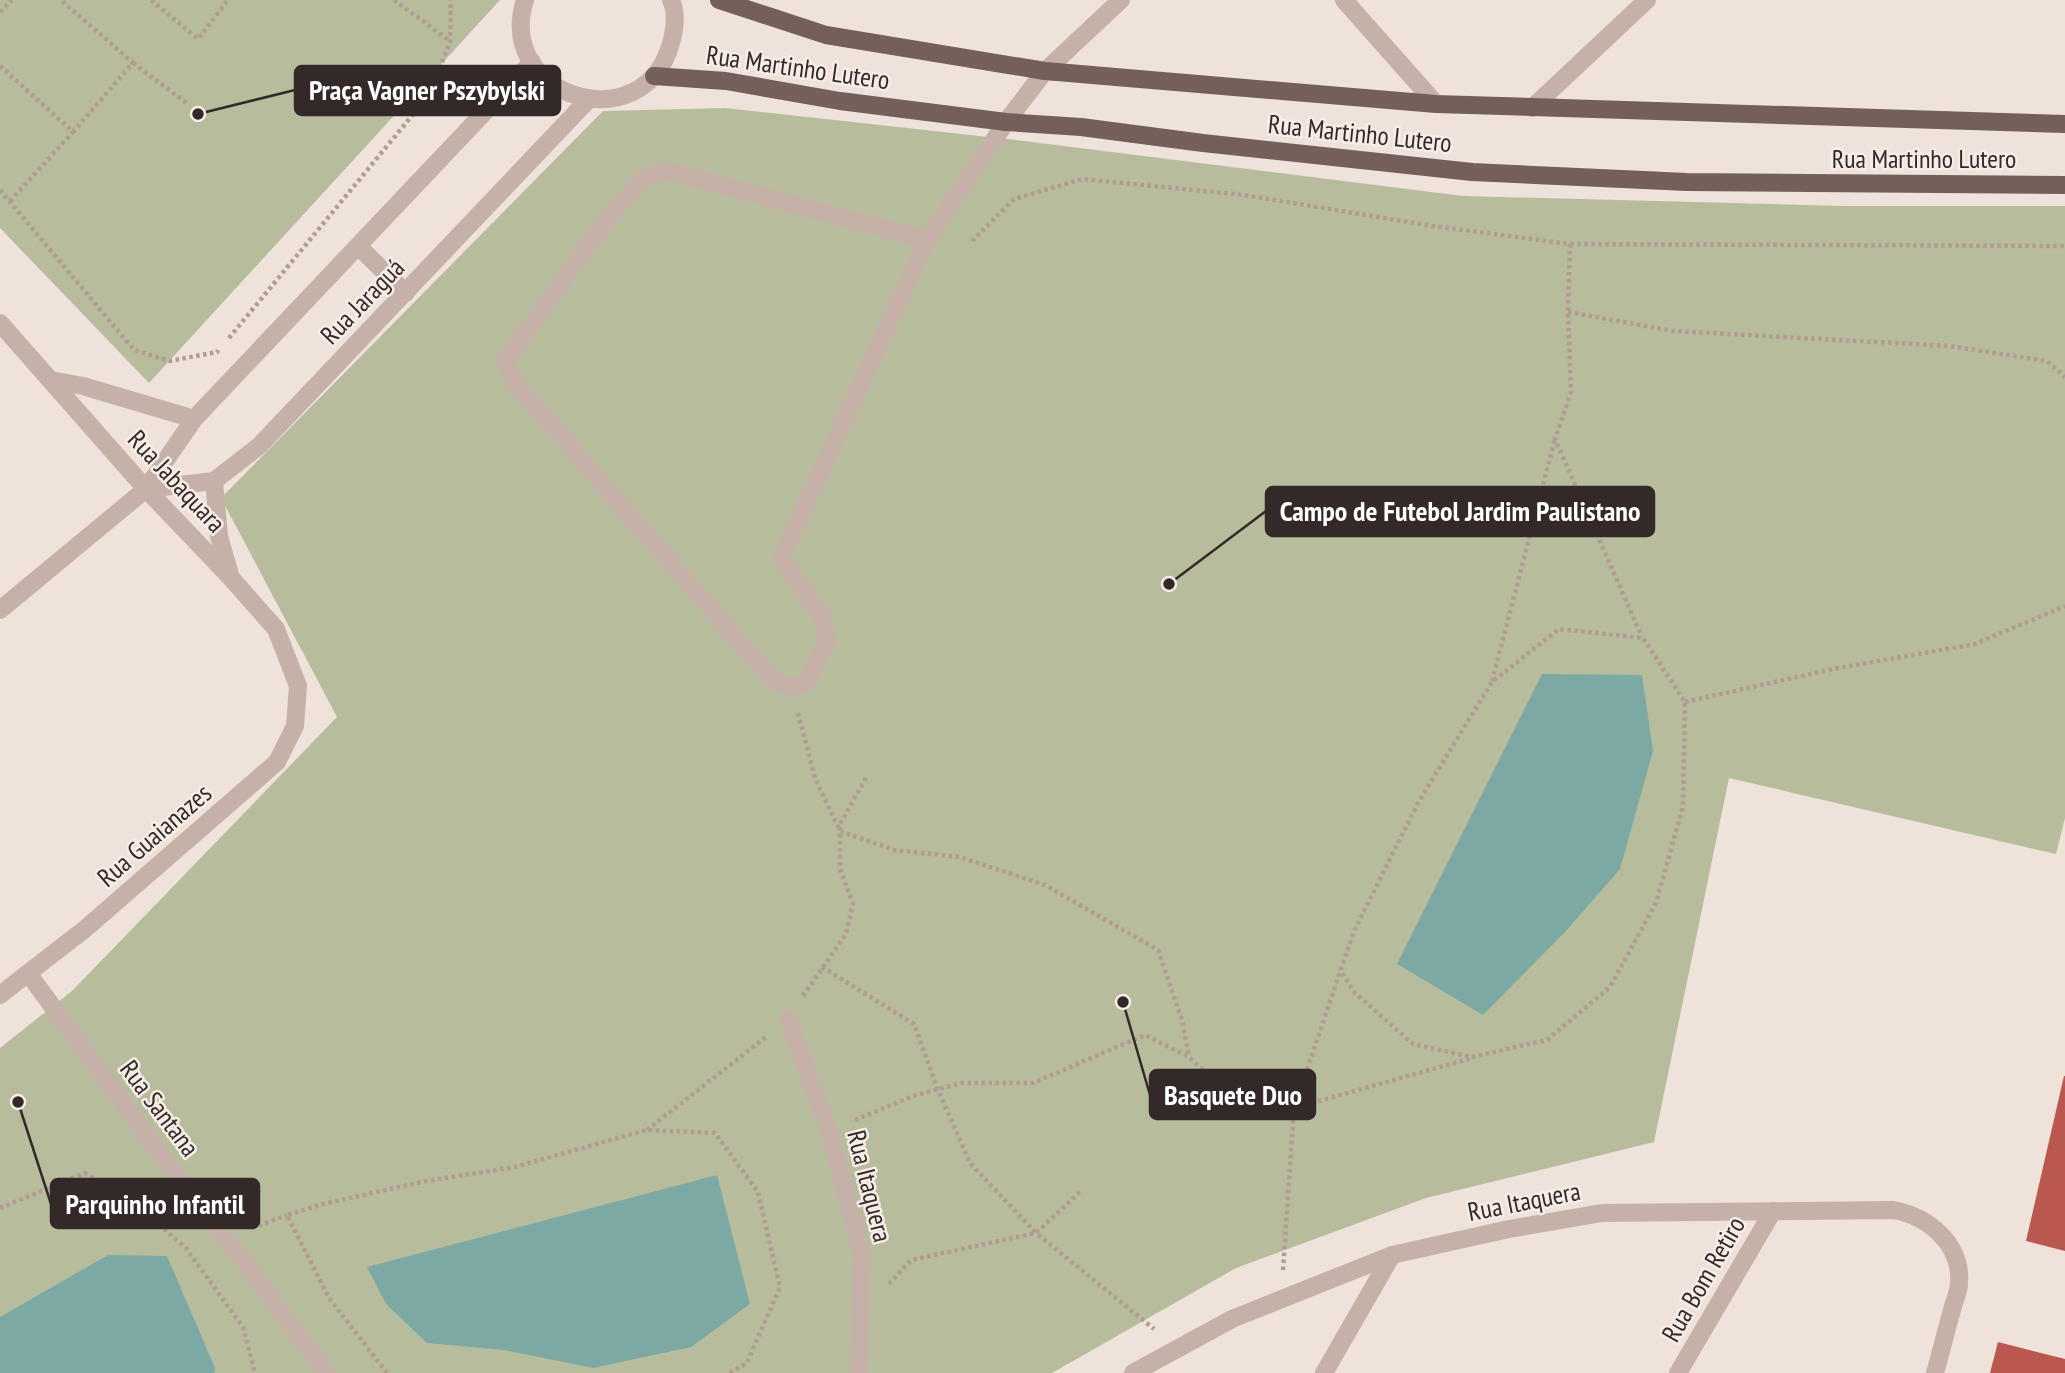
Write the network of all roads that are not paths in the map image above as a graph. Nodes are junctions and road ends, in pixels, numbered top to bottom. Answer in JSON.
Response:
{"nodes":[{"id":1,"x":525,"y":0,"type":"edge"},
{"id":2,"x":671,"y":0,"type":"edge"},
{"id":3,"x":719,"y":0,"type":"edge"},
{"id":4,"x":1121,"y":0,"type":"edge"},
{"id":5,"x":1345,"y":0,"type":"edge"},
{"id":6,"x":1647,"y":0,"type":"edge"},
{"id":7,"x":532,"y":62,"type":"junction"},
{"id":8,"x":1045,"y":71,"type":"junction"},
{"id":9,"x":654,"y":76,"type":"junction"},
{"id":10,"x":588,"y":100,"type":"junction"},
{"id":11,"x":1436,"y":104,"type":"junction"},
{"id":12,"x":1532,"y":108,"type":"junction"},
{"id":13,"x":2061,"y":120,"type":"edge"},
{"id":14,"x":1006,"y":122,"type":"junction"},
{"id":15,"x":2065,"y":185,"type":"edge"},
{"id":16,"x":927,"y":240,"type":"junction"},
{"id":17,"x":359,"y":247,"type":"junction"},
{"id":18,"x":406,"y":293,"type":"junction"},
{"id":19,"x":0,"y":323,"type":"edge"},
{"id":20,"x":51,"y":380,"type":"junction"},
{"id":21,"x":194,"y":419,"type":"junction"},
{"id":22,"x":214,"y":481,"type":"junction"},
{"id":23,"x":146,"y":489,"type":"junction"},
{"id":24,"x":231,"y":578,"type":"junction"},
{"id":25,"x":0,"y":610,"type":"edge"},
{"id":26,"x":298,"y":686,"type":"joint"},
{"id":27,"x":28,"y":973,"type":"junction"},
{"id":28,"x":0,"y":995,"type":"edge"},
{"id":29,"x":788,"y":1019,"type":"road end"},
{"id":30,"x":1773,"y":1211,"type":"junction"},
{"id":31,"x":1392,"y":1255,"type":"junction"},
{"id":32,"x":327,"y":1373,"type":"edge"},
{"id":33,"x":859,"y":1373,"type":"edge"},
{"id":34,"x":1133,"y":1373,"type":"edge"},
{"id":35,"x":1324,"y":1373,"type":"edge"},
{"id":36,"x":1678,"y":1373,"type":"edge"},
{"id":37,"x":1935,"y":1373,"type":"edge"}],
"edges":[{"from":1,"to":7,"type":"street"},
{"from":2,"to":9,"type":"street"},
{"from":3,"to":8,"type":"main road","name":"Rua Martinho Lutero"},
{"from":4,"to":8,"type":"street"},
{"from":5,"to":11,"type":"street"},
{"from":6,"to":12,"type":"street"},
{"from":7,"to":10,"type":"street"},
{"from":7,"to":17,"type":"street","name":"Rua Jaraguá"},
{"from":8,"to":11,"type":"main road","name":"Rua Martinho Lutero"},
{"from":8,"to":14,"type":"street"},
{"from":9,"to":10,"type":"street"},
{"from":9,"to":14,"type":"main road","name":"Rua Martinho Lutero"},
{"from":10,"to":18,"type":"street","name":"Rua Jaraguá"},
{"from":11,"to":12,"type":"main road","name":"Rua Martinho Lutero"},
{"from":12,"to":13,"type":"main road","name":"Rua Martinho Lutero"},
{"from":14,"to":15,"type":"main road","name":"Rua Martinho Lutero"},
{"from":14,"to":16,"type":"street"},
{"from":16,"to":16,"type":"street"},
{"from":17,"to":18,"type":"street"},
{"from":17,"to":21,"type":"street","name":"Rua Jaraguá"},
{"from":18,"to":22,"type":"street","name":"Rua Jaraguá"},
{"from":19,"to":20,"type":"street","name":"Rua Jabaquara"},
{"from":20,"to":21,"type":"street"},
{"from":20,"to":23,"type":"street","name":"Rua Jabaquara"},
{"from":21,"to":23,"type":"street","name":"Rua Jaraguá"},
{"from":22,"to":23,"type":"street"},
{"from":22,"to":24,"type":"street"},
{"from":23,"to":24,"type":"street","name":"Rua Jabaquara"},
{"from":23,"to":25,"type":"street","name":"Rua Jaraguá"},
{"from":24,"to":26,"type":"street","name":"Rua Jabaquara"},
{"from":26,"to":27,"type":"street","name":"Rua Guaianazes"},
{"from":27,"to":28,"type":"street","name":"Rua Guaianazes"},
{"from":27,"to":32,"type":"street","name":"Rua Santana"},
{"from":29,"to":33,"type":"street","name":"Rua Itaquera"},
{"from":30,"to":31,"type":"street","name":"Rua Itaquera"},
{"from":30,"to":36,"type":"street","name":"Rua Bom Retiro"},
{"from":30,"to":37,"type":"street","name":"Rua Itaquera"},
{"from":31,"to":34,"type":"street","name":"Rua Itaquera"},
{"from":31,"to":35,"type":"street"}]}
